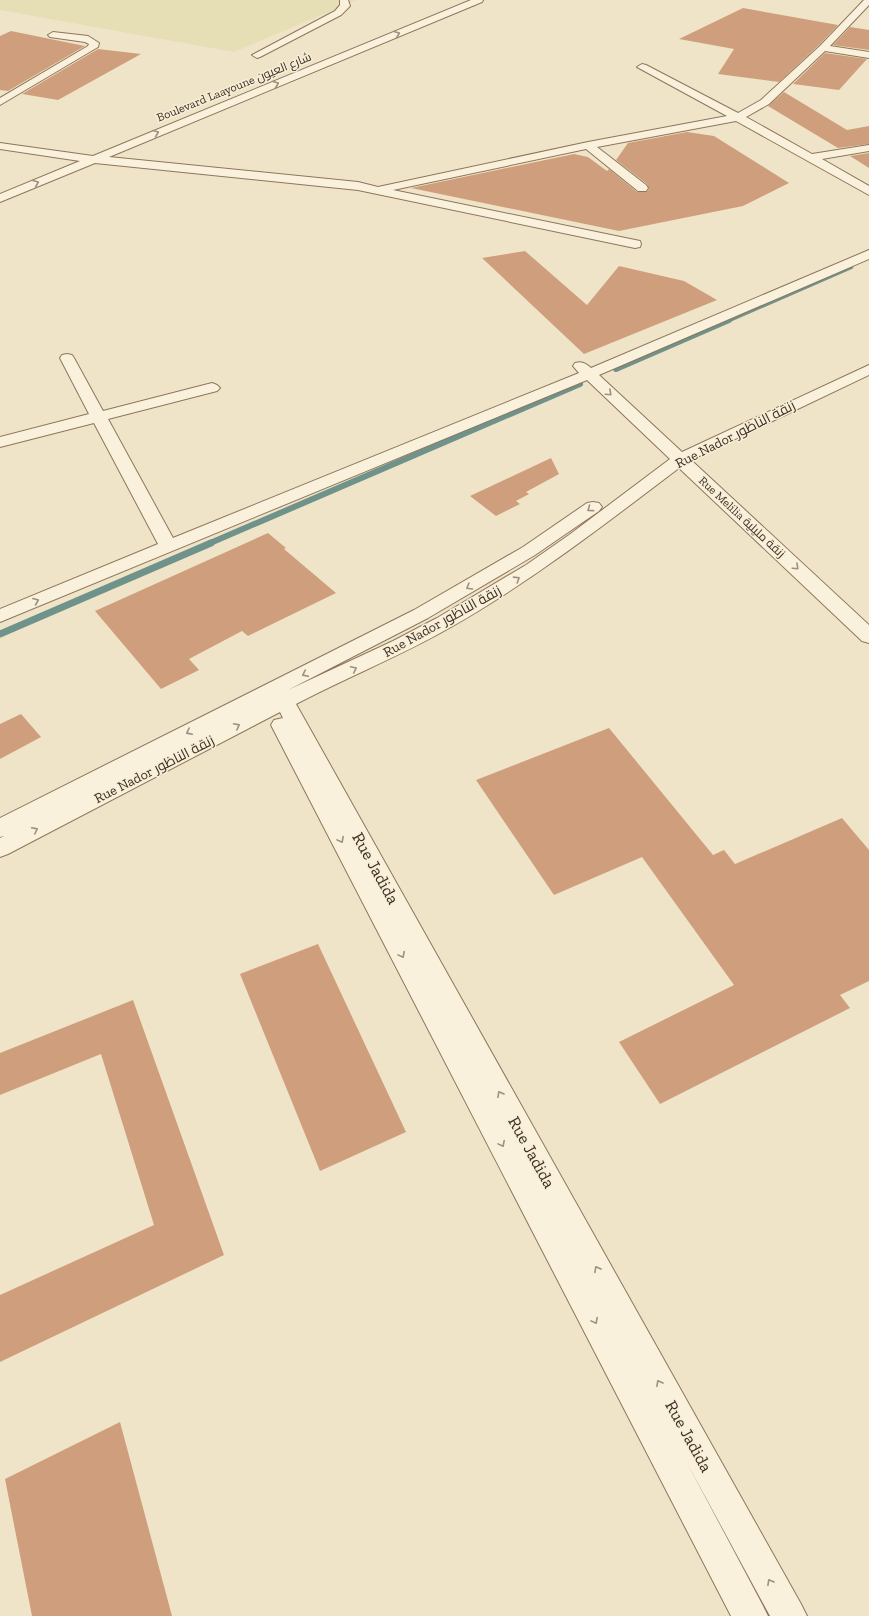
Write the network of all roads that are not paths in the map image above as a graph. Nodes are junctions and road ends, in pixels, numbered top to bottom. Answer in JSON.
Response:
{"nodes":[{"id":1,"x":344,"y":0,"type":"edge"},
{"id":2,"x":454,"y":0,"type":"edge"},
{"id":3,"x":479,"y":0,"type":"edge"},
{"id":4,"x":869,"y":0,"type":"edge"},
{"id":5,"x":53,"y":35,"type":"dead end"},
{"id":6,"x":823,"y":48,"type":"junction"},
{"id":7,"x":257,"y":55,"type":"dead end"},
{"id":8,"x":319,"y":55,"type":"dead end"},
{"id":9,"x":869,"y":55,"type":"edge"},
{"id":10,"x":642,"y":67,"type":"dead end"},
{"id":11,"x":0,"y":102,"type":"edge"},
{"id":12,"x":738,"y":117,"type":"junction"},
{"id":13,"x":0,"y":146,"type":"edge"},
{"id":14,"x":588,"y":146,"type":"junction"},
{"id":15,"x":869,"y":148,"type":"edge"},
{"id":16,"x":89,"y":154,"type":"junction"},
{"id":17,"x":72,"y":155,"type":"junction"},
{"id":18,"x":810,"y":158,"type":"junction"},
{"id":19,"x":48,"y":165,"type":"dead end"},
{"id":20,"x":850,"y":165,"type":"dead end"},
{"id":21,"x":830,"y":169,"type":"junction"},
{"id":22,"x":642,"y":188,"type":"dead end"},
{"id":23,"x":374,"y":189,"type":"junction"},
{"id":24,"x":869,"y":191,"type":"edge"},
{"id":25,"x":0,"y":198,"type":"edge"},
{"id":26,"x":635,"y":244,"type":"dead end"},
{"id":27,"x":869,"y":246,"type":"edge"},
{"id":28,"x":869,"y":254,"type":"edge"},
{"id":29,"x":869,"y":357,"type":"edge"},
{"id":30,"x":67,"y":358,"type":"dead end"},
{"id":31,"x":591,"y":367,"type":"junction"},
{"id":32,"x":869,"y":369,"type":"edge"},
{"id":33,"x":212,"y":388,"type":"dead end"},
{"id":34,"x":98,"y":416,"type":"junction"},
{"id":35,"x":0,"y":442,"type":"edge"},
{"id":36,"x":681,"y":451,"type":"junction"},
{"id":37,"x":165,"y":541,"type":"junction"},
{"id":38,"x":0,"y":603,"type":"edge"},
{"id":39,"x":869,"y":615,"type":"edge"},
{"id":40,"x":0,"y":616,"type":"edge"},
{"id":41,"x":869,"y":636,"type":"edge"},
{"id":42,"x":274,"y":698,"type":"junction"},
{"id":43,"x":0,"y":828,"type":"edge"},
{"id":44,"x":0,"y":848,"type":"edge"},
{"id":45,"x":750,"y":1616,"type":"edge"},
{"id":46,"x":789,"y":1616,"type":"edge"}],
"edges":[{"from":1,"to":7,"type":"street"},
{"from":2,"to":8,"type":"street","name":"Boulevard Laayoune شارع العيون"},
{"from":16,"to":3,"type":"street","name":"Boulevard Laayoune شارع العيون","one_way":true},
{"from":4,"to":6,"type":"street"},
{"from":5,"to":11,"type":"street"},
{"from":6,"to":9,"type":"street"},
{"from":6,"to":12,"type":"street"},
{"from":10,"to":12,"type":"street"},
{"from":12,"to":14,"type":"street"},
{"from":12,"to":18,"type":"street"},
{"from":13,"to":17,"type":"street"},
{"from":14,"to":22,"type":"street"},
{"from":14,"to":23,"type":"street"},
{"from":15,"to":18,"type":"street"},
{"from":16,"to":17,"type":"street"},
{"from":16,"to":23,"type":"street"},
{"from":25,"to":16,"type":"street","name":"Boulevard Laayoune شارع العيون","one_way":true},
{"from":17,"to":19,"type":"street"},
{"from":18,"to":21,"type":"street"},
{"from":20,"to":21,"type":"street"},
{"from":21,"to":24,"type":"street"},
{"from":23,"to":26,"type":"street"},
{"from":27,"to":31,"type":"street"},
{"from":28,"to":31,"type":"street"},
{"from":29,"to":36,"type":"street","name":"Rue Nador زنقة الناظور"},
{"from":30,"to":34,"type":"street"},
{"from":31,"to":36,"type":"street","name":"Rue Melilia زنقة مليلية"},
{"from":31,"to":37,"type":"street"},
{"from":32,"to":36,"type":"street","name":"Rue Nador زنقة الناظور"},
{"from":33,"to":34,"type":"street"},
{"from":34,"to":35,"type":"street"},
{"from":34,"to":37,"type":"street"},
{"from":36,"to":39,"type":"street","name":"Rue Melilia زنقة مليلية"},
{"from":36,"to":41,"type":"street","name":"Rue Melilia زنقة مليلية","one_way":true},
{"from":36,"to":42,"type":"street","name":"Rue Nador زنقة الناظور"},
{"from":37,"to":38,"type":"street"},
{"from":40,"to":37,"type":"street","one_way":true},
{"from":42,"to":43,"type":"street","name":"Rue Nador زنقة الناظور","one_way":true},
{"from":44,"to":42,"type":"street","name":"Rue Nador زنقة الناظور","one_way":true},
{"from":42,"to":45,"type":"street","name":"Rue Jadida","one_way":true},
{"from":46,"to":42,"type":"street","name":"Rue Jadida","one_way":true}]}
